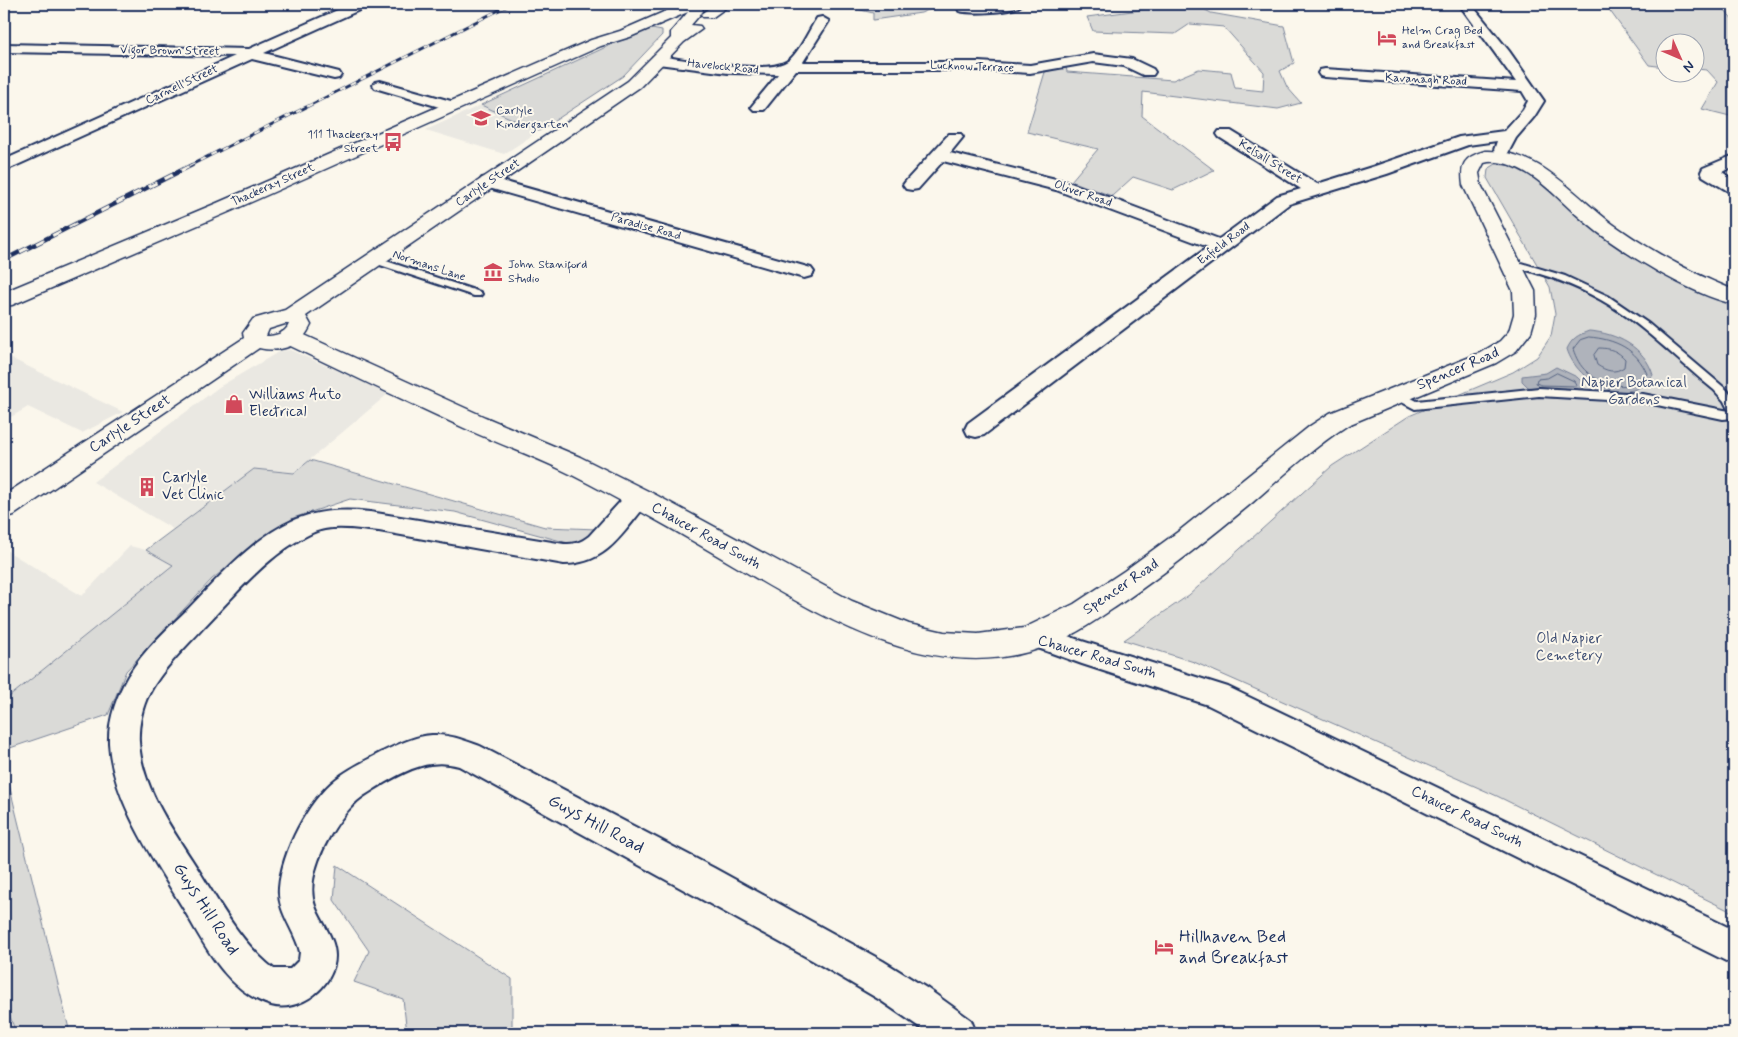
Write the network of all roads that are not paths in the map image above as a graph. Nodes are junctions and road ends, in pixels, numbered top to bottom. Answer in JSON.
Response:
{"nodes":[{"id":1,"x":361,"y":4,"type":"edge"},
{"id":2,"x":675,"y":4,"type":"edge"},
{"id":3,"x":692,"y":4,"type":"edge"},
{"id":4,"x":724,"y":4,"type":"edge"},
{"id":5,"x":1016,"y":4,"type":"edge"},
{"id":6,"x":1464,"y":4,"type":"edge"},
{"id":7,"x":964,"y":8,"type":"dead end"},
{"id":8,"x":709,"y":9,"type":"edge"},
{"id":9,"x":653,"y":21,"type":"junction"},
{"id":10,"x":822,"y":21,"type":"dead end"},
{"id":11,"x":679,"y":34,"type":"junction"},
{"id":12,"x":596,"y":43,"type":"junction"},
{"id":13,"x":4,"y":48,"type":"edge"},
{"id":14,"x":251,"y":53,"type":"junction"},
{"id":15,"x":658,"y":60,"type":"junction"},
{"id":16,"x":792,"y":66,"type":"junction"},
{"id":17,"x":1148,"y":72,"type":"dead end"},
{"id":18,"x":1325,"y":73,"type":"dead end"},
{"id":19,"x":334,"y":74,"type":"dead end"},
{"id":20,"x":380,"y":85,"type":"dead end"},
{"id":21,"x":1527,"y":87,"type":"junction"},
{"id":22,"x":453,"y":106,"type":"junction"},
{"id":23,"x":759,"y":107,"type":"dead end"},
{"id":24,"x":1225,"y":134,"type":"dead end"},
{"id":25,"x":1508,"y":135,"type":"junction"},
{"id":26,"x":955,"y":137,"type":"dead end"},
{"id":27,"x":940,"y":155,"type":"junction"},
{"id":28,"x":1501,"y":158,"type":"junction"},
{"id":29,"x":1734,"y":160,"type":"edge"},
{"id":30,"x":4,"y":166,"type":"edge"},
{"id":31,"x":488,"y":182,"type":"junction"},
{"id":32,"x":912,"y":185,"type":"dead end"},
{"id":33,"x":1734,"y":187,"type":"edge"},
{"id":34,"x":1314,"y":190,"type":"junction"},
{"id":35,"x":1222,"y":246,"type":"junction"},
{"id":36,"x":374,"y":260,"type":"junction"},
{"id":37,"x":1511,"y":263,"type":"junction"},
{"id":38,"x":804,"y":272,"type":"dead end"},
{"id":39,"x":477,"y":294,"type":"dead end"},
{"id":40,"x":1734,"y":298,"type":"edge"},
{"id":41,"x":4,"y":300,"type":"edge"},
{"id":42,"x":290,"y":327,"type":"junction"},
{"id":43,"x":1396,"y":394,"type":"junction"},
{"id":44,"x":1734,"y":412,"type":"edge"},
{"id":45,"x":976,"y":429,"type":"dead end"},
{"id":46,"x":638,"y":498,"type":"junction"},
{"id":47,"x":4,"y":508,"type":"edge"},
{"id":48,"x":1037,"y":636,"type":"junction"},
{"id":49,"x":1734,"y":948,"type":"edge"},
{"id":50,"x":958,"y":1033,"type":"edge"}],
"edges":[{"from":1,"to":14,"type":"street","name":"Carnell Street"},
{"from":2,"to":12,"type":"main road","name":"Thackeray Street"},
{"from":3,"to":9,"type":"main road","name":"Thackeray Street"},
{"from":3,"to":11,"type":"main road","name":"Carlyle Street"},
{"from":4,"to":8,"type":"main road","name":"Carlyle Street"},
{"from":5,"to":7,"type":"street"},
{"from":6,"to":21,"type":"street"},
{"from":8,"to":11,"type":"main road","name":"Carlyle Street"},
{"from":9,"to":11,"type":"main road"},
{"from":9,"to":12,"type":"main road","name":"Thackeray Street"},
{"from":10,"to":16,"type":"street"},
{"from":11,"to":15,"type":"main road","name":"Carlyle Street"},
{"from":12,"to":22,"type":"main road","name":"Thackeray Street"},
{"from":13,"to":14,"type":"street","name":"Vigor Brown Street"},
{"from":14,"to":19,"type":"street","name":"Vigor Brown Street"},
{"from":14,"to":30,"type":"street","name":"Carnell Street"},
{"from":15,"to":16,"type":"street","name":"Havelock Road"},
{"from":15,"to":31,"type":"main road","name":"Carlyle Street"},
{"from":16,"to":17,"type":"street","name":"Lucknow Terrace"},
{"from":16,"to":23,"type":"street"},
{"from":18,"to":21,"type":"street","name":"Kavanagh Road"},
{"from":20,"to":22,"type":"street"},
{"from":21,"to":25,"type":"street"},
{"from":22,"to":41,"type":"main road","name":"Thackeray Street"},
{"from":24,"to":34,"type":"street","name":"Kelsall Street"},
{"from":25,"to":28,"type":"street"},
{"from":25,"to":34,"type":"street","name":"Enfield Road"},
{"from":26,"to":27,"type":"street"},
{"from":27,"to":32,"type":"street"},
{"from":27,"to":35,"type":"street","name":"Oliver Road"},
{"from":28,"to":37,"type":"main road","name":"Spencer Road"},
{"from":28,"to":40,"type":"main road","name":"Spencer Road"},
{"from":29,"to":33,"type":"street"},
{"from":31,"to":36,"type":"main road","name":"Carlyle Street"},
{"from":31,"to":38,"type":"street","name":"Paradise Road"},
{"from":34,"to":35,"type":"street","name":"Enfield Road"},
{"from":35,"to":45,"type":"street","name":"Enfield Road"},
{"from":36,"to":39,"type":"lane","name":"Normans Lane"},
{"from":36,"to":42,"type":"main road","name":"Carlyle Street"},
{"from":37,"to":43,"type":"main road","name":"Spencer Road"},
{"from":37,"to":44,"type":"lane"},
{"from":42,"to":46,"type":"main road","name":"Chaucer Road South"},
{"from":42,"to":47,"type":"main road","name":"Carlyle Street"},
{"from":43,"to":44,"type":"lane"},
{"from":43,"to":48,"type":"main road","name":"Spencer Road"},
{"from":46,"to":48,"type":"main road","name":"Chaucer Road South"},
{"from":46,"to":50,"type":"street","name":"Guys Hill Road"},
{"from":48,"to":49,"type":"street","name":"Chaucer Road South"}]}
